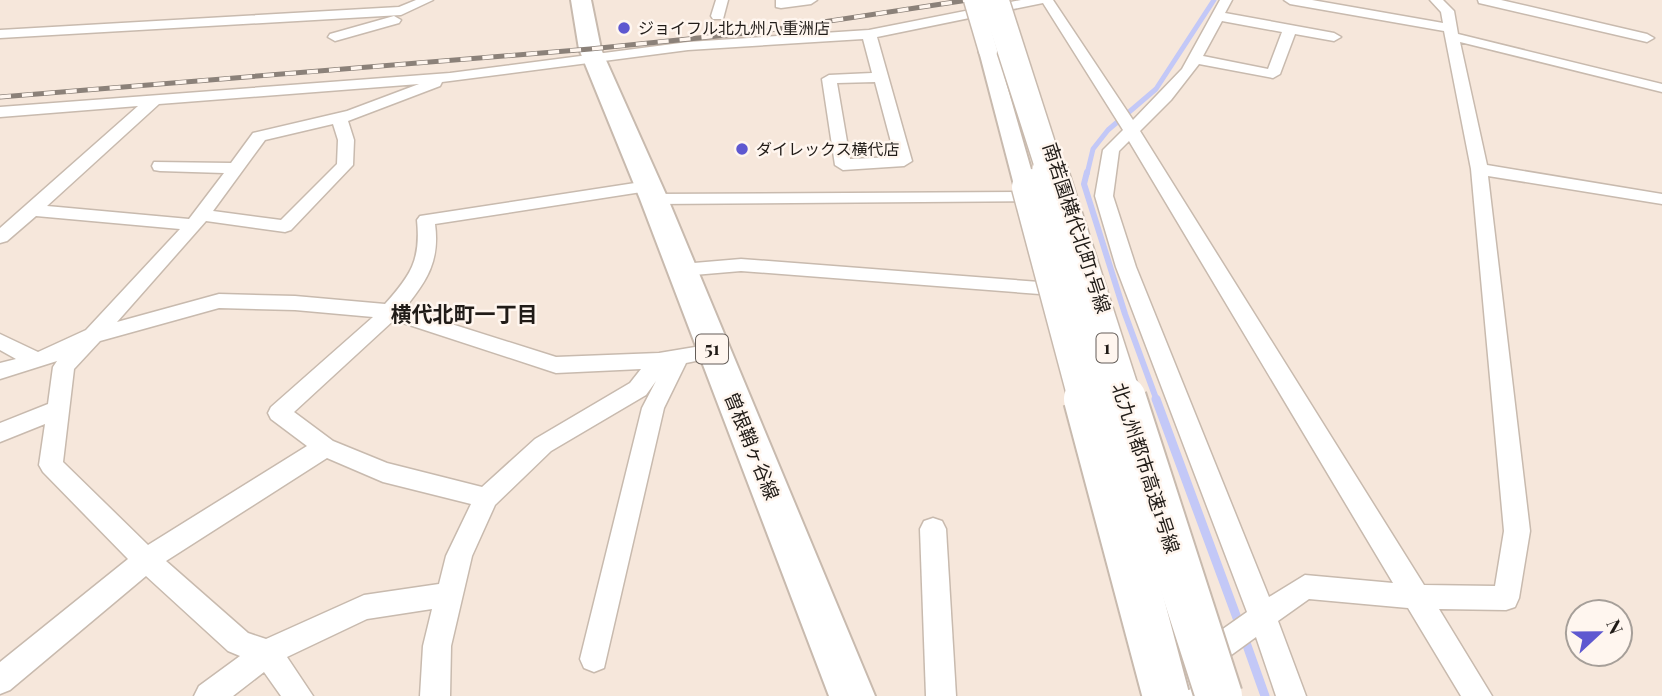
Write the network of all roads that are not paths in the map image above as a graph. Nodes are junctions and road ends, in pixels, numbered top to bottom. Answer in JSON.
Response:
{"nodes":[{"id":1,"x":581,"y":0,"type":"edge"},
{"id":2,"x":722,"y":0,"type":"edge"},
{"id":3,"x":782,"y":0,"type":"edge"},
{"id":4,"x":811,"y":0,"type":"edge"},
{"id":5,"x":973,"y":0,"type":"edge"},
{"id":6,"x":979,"y":0,"type":"edge"},
{"id":7,"x":995,"y":0,"type":"edge"},
{"id":8,"x":1004,"y":0,"type":"edge"},
{"id":9,"x":1041,"y":0,"type":"edge"},
{"id":10,"x":1047,"y":0,"type":"edge"},
{"id":11,"x":1290,"y":0,"type":"edge"},
{"id":12,"x":1484,"y":0,"type":"edge"},
{"id":13,"x":422,"y":2,"type":"edge"},
{"id":14,"x":1333,"y":4,"type":"edge"},
{"id":15,"x":1446,"y":6,"type":"edge"},
{"id":16,"x":1222,"y":8,"type":"edge"},
{"id":17,"x":718,"y":16,"type":"dead end"},
{"id":18,"x":1290,"y":29,"type":"junction"},
{"id":19,"x":1450,"y":32,"type":"junction"},
{"id":20,"x":0,"y":34,"type":"edge"},
{"id":21,"x":869,"y":34,"type":"junction"},
{"id":22,"x":335,"y":37,"type":"dead end"},
{"id":23,"x":1334,"y":37,"type":"dead end"},
{"id":24,"x":1647,"y":38,"type":"dead end"},
{"id":25,"x":595,"y":58,"type":"junction"},
{"id":26,"x":1195,"y":59,"type":"junction"},
{"id":27,"x":450,"y":76,"type":"junction"},
{"id":28,"x":881,"y":77,"type":"junction"},
{"id":29,"x":1662,"y":88,"type":"edge"},
{"id":30,"x":155,"y":100,"type":"junction"},
{"id":31,"x":0,"y":112,"type":"edge"},
{"id":32,"x":339,"y":118,"type":"junction"},
{"id":33,"x":1132,"y":132,"type":"junction"},
{"id":34,"x":160,"y":166,"type":"dead end"},
{"id":35,"x":236,"y":168,"type":"junction"},
{"id":36,"x":1479,"y":169,"type":"junction"},
{"id":37,"x":651,"y":192,"type":"junction"},
{"id":38,"x":1028,"y":197,"type":"junction"},
{"id":39,"x":1662,"y":199,"type":"edge"},
{"id":40,"x":34,"y":210,"type":"junction"},
{"id":41,"x":198,"y":220,"type":"junction"},
{"id":42,"x":0,"y":237,"type":"edge"},
{"id":43,"x":682,"y":270,"type":"junction"},
{"id":44,"x":1054,"y":289,"type":"junction"},
{"id":45,"x":392,"y":312,"type":"junction"},
{"id":46,"x":91,"y":335,"type":"junction"},
{"id":47,"x":0,"y":341,"type":"edge"},
{"id":48,"x":713,"y":351,"type":"junction"},
{"id":49,"x":669,"y":359,"type":"junction"},
{"id":50,"x":37,"y":361,"type":"junction"},
{"id":51,"x":0,"y":371,"type":"edge"},
{"id":52,"x":56,"y":410,"type":"junction"},
{"id":53,"x":0,"y":433,"type":"edge"},
{"id":54,"x":325,"y":447,"type":"junction"},
{"id":55,"x":486,"y":498,"type":"junction"},
{"id":56,"x":933,"y":528,"type":"dead end"},
{"id":57,"x":146,"y":560,"type":"junction"},
{"id":58,"x":449,"y":595,"type":"junction"},
{"id":59,"x":1418,"y":597,"type":"junction"},
{"id":60,"x":1263,"y":617,"type":"junction"},
{"id":61,"x":1213,"y":652,"type":"junction"},
{"id":62,"x":267,"y":653,"type":"junction"},
{"id":63,"x":594,"y":659,"type":"dead end"},
{"id":64,"x":0,"y":680,"type":"edge"},
{"id":65,"x":209,"y":696,"type":"edge"},
{"id":66,"x":298,"y":696,"type":"edge"},
{"id":67,"x":435,"y":696,"type":"edge"},
{"id":68,"x":852,"y":696,"type":"edge"},
{"id":69,"x":941,"y":696,"type":"edge"},
{"id":70,"x":1149,"y":696,"type":"edge"},
{"id":71,"x":1166,"y":696,"type":"edge"},
{"id":72,"x":1185,"y":696,"type":"edge"},
{"id":73,"x":1219,"y":696,"type":"edge"},
{"id":74,"x":1227,"y":696,"type":"edge"},
{"id":75,"x":1291,"y":696,"type":"edge"},
{"id":76,"x":1477,"y":696,"type":"edge"}],
"edges":[{"from":1,"to":25,"type":"main road","name":"曽根鞘ヶ谷線","number":"51"},
{"from":2,"to":17,"type":"street"},
{"from":3,"to":4,"type":"street"},
{"from":5,"to":38,"type":"street","name":"南若園横代北町1号線","bridge":true},
{"from":6,"to":71,"type":"highway","name":"北九州都市高速1号線","number":"1","bridge":true},
{"from":7,"to":73,"type":"highway","name":"北九州都市高速1号線","number":"1","bridge":true},
{"from":8,"to":61,"type":"street","name":"南若園横代北町1号線"},
{"from":9,"to":21,"type":"street"},
{"from":10,"to":33,"type":"street"},
{"from":11,"to":14,"type":"street"},
{"from":12,"to":24,"type":"street"},
{"from":13,"to":20,"type":"street"},
{"from":13,"to":22,"type":"street"},
{"from":14,"to":19,"type":"street"},
{"from":15,"to":19,"type":"street"},
{"from":16,"to":18,"type":"street"},
{"from":16,"to":26,"type":"street"},
{"from":18,"to":23,"type":"street"},
{"from":18,"to":26,"type":"street"},
{"from":19,"to":29,"type":"street"},
{"from":19,"to":36,"type":"street"},
{"from":21,"to":25,"type":"street"},
{"from":21,"to":28,"type":"street"},
{"from":25,"to":27,"type":"street"},
{"from":25,"to":37,"type":"main road","name":"曽根鞘ヶ谷線","number":"51"},
{"from":26,"to":33,"type":"street"},
{"from":27,"to":30,"type":"street"},
{"from":27,"to":32,"type":"street"},
{"from":28,"to":28,"type":"street"},
{"from":30,"to":31,"type":"street"},
{"from":30,"to":40,"type":"street"},
{"from":32,"to":35,"type":"street"},
{"from":32,"to":41,"type":"street"},
{"from":33,"to":59,"type":"street"},
{"from":33,"to":60,"type":"street"},
{"from":34,"to":35,"type":"street"},
{"from":35,"to":41,"type":"street"},
{"from":36,"to":39,"type":"street"},
{"from":36,"to":59,"type":"street"},
{"from":37,"to":38,"type":"street"},
{"from":37,"to":43,"type":"main road","name":"曽根鞘ヶ谷線","number":"51"},
{"from":37,"to":45,"type":"street"},
{"from":38,"to":44,"type":"street","name":"南若園横代北町1号線"},
{"from":40,"to":41,"type":"street"},
{"from":40,"to":42,"type":"street"},
{"from":41,"to":46,"type":"street"},
{"from":43,"to":44,"type":"street"},
{"from":43,"to":48,"type":"main road","name":"曽根鞘ヶ谷線","number":"51"},
{"from":44,"to":70,"type":"street","name":"南若園横代北町1号線"},
{"from":45,"to":46,"type":"street"},
{"from":45,"to":49,"type":"street"},
{"from":45,"to":54,"type":"street"},
{"from":46,"to":50,"type":"street"},
{"from":46,"to":52,"type":"street"},
{"from":47,"to":50,"type":"street"},
{"from":48,"to":49,"type":"street"},
{"from":48,"to":68,"type":"main road","name":"曽根鞘ヶ谷線","number":"51"},
{"from":49,"to":55,"type":"street"},
{"from":49,"to":63,"type":"street"},
{"from":50,"to":51,"type":"street"},
{"from":52,"to":53,"type":"street"},
{"from":52,"to":57,"type":"street"},
{"from":54,"to":55,"type":"street"},
{"from":54,"to":57,"type":"street"},
{"from":55,"to":58,"type":"street"},
{"from":56,"to":69,"type":"street"},
{"from":57,"to":62,"type":"street"},
{"from":57,"to":64,"type":"street"},
{"from":58,"to":62,"type":"street"},
{"from":58,"to":67,"type":"street"},
{"from":59,"to":60,"type":"street"},
{"from":59,"to":76,"type":"street"},
{"from":60,"to":61,"type":"street"},
{"from":60,"to":75,"type":"street"},
{"from":61,"to":72,"type":"street"},
{"from":61,"to":74,"type":"street","name":"南若園横代北町1号線"},
{"from":62,"to":65,"type":"street"},
{"from":62,"to":66,"type":"street"}]}
